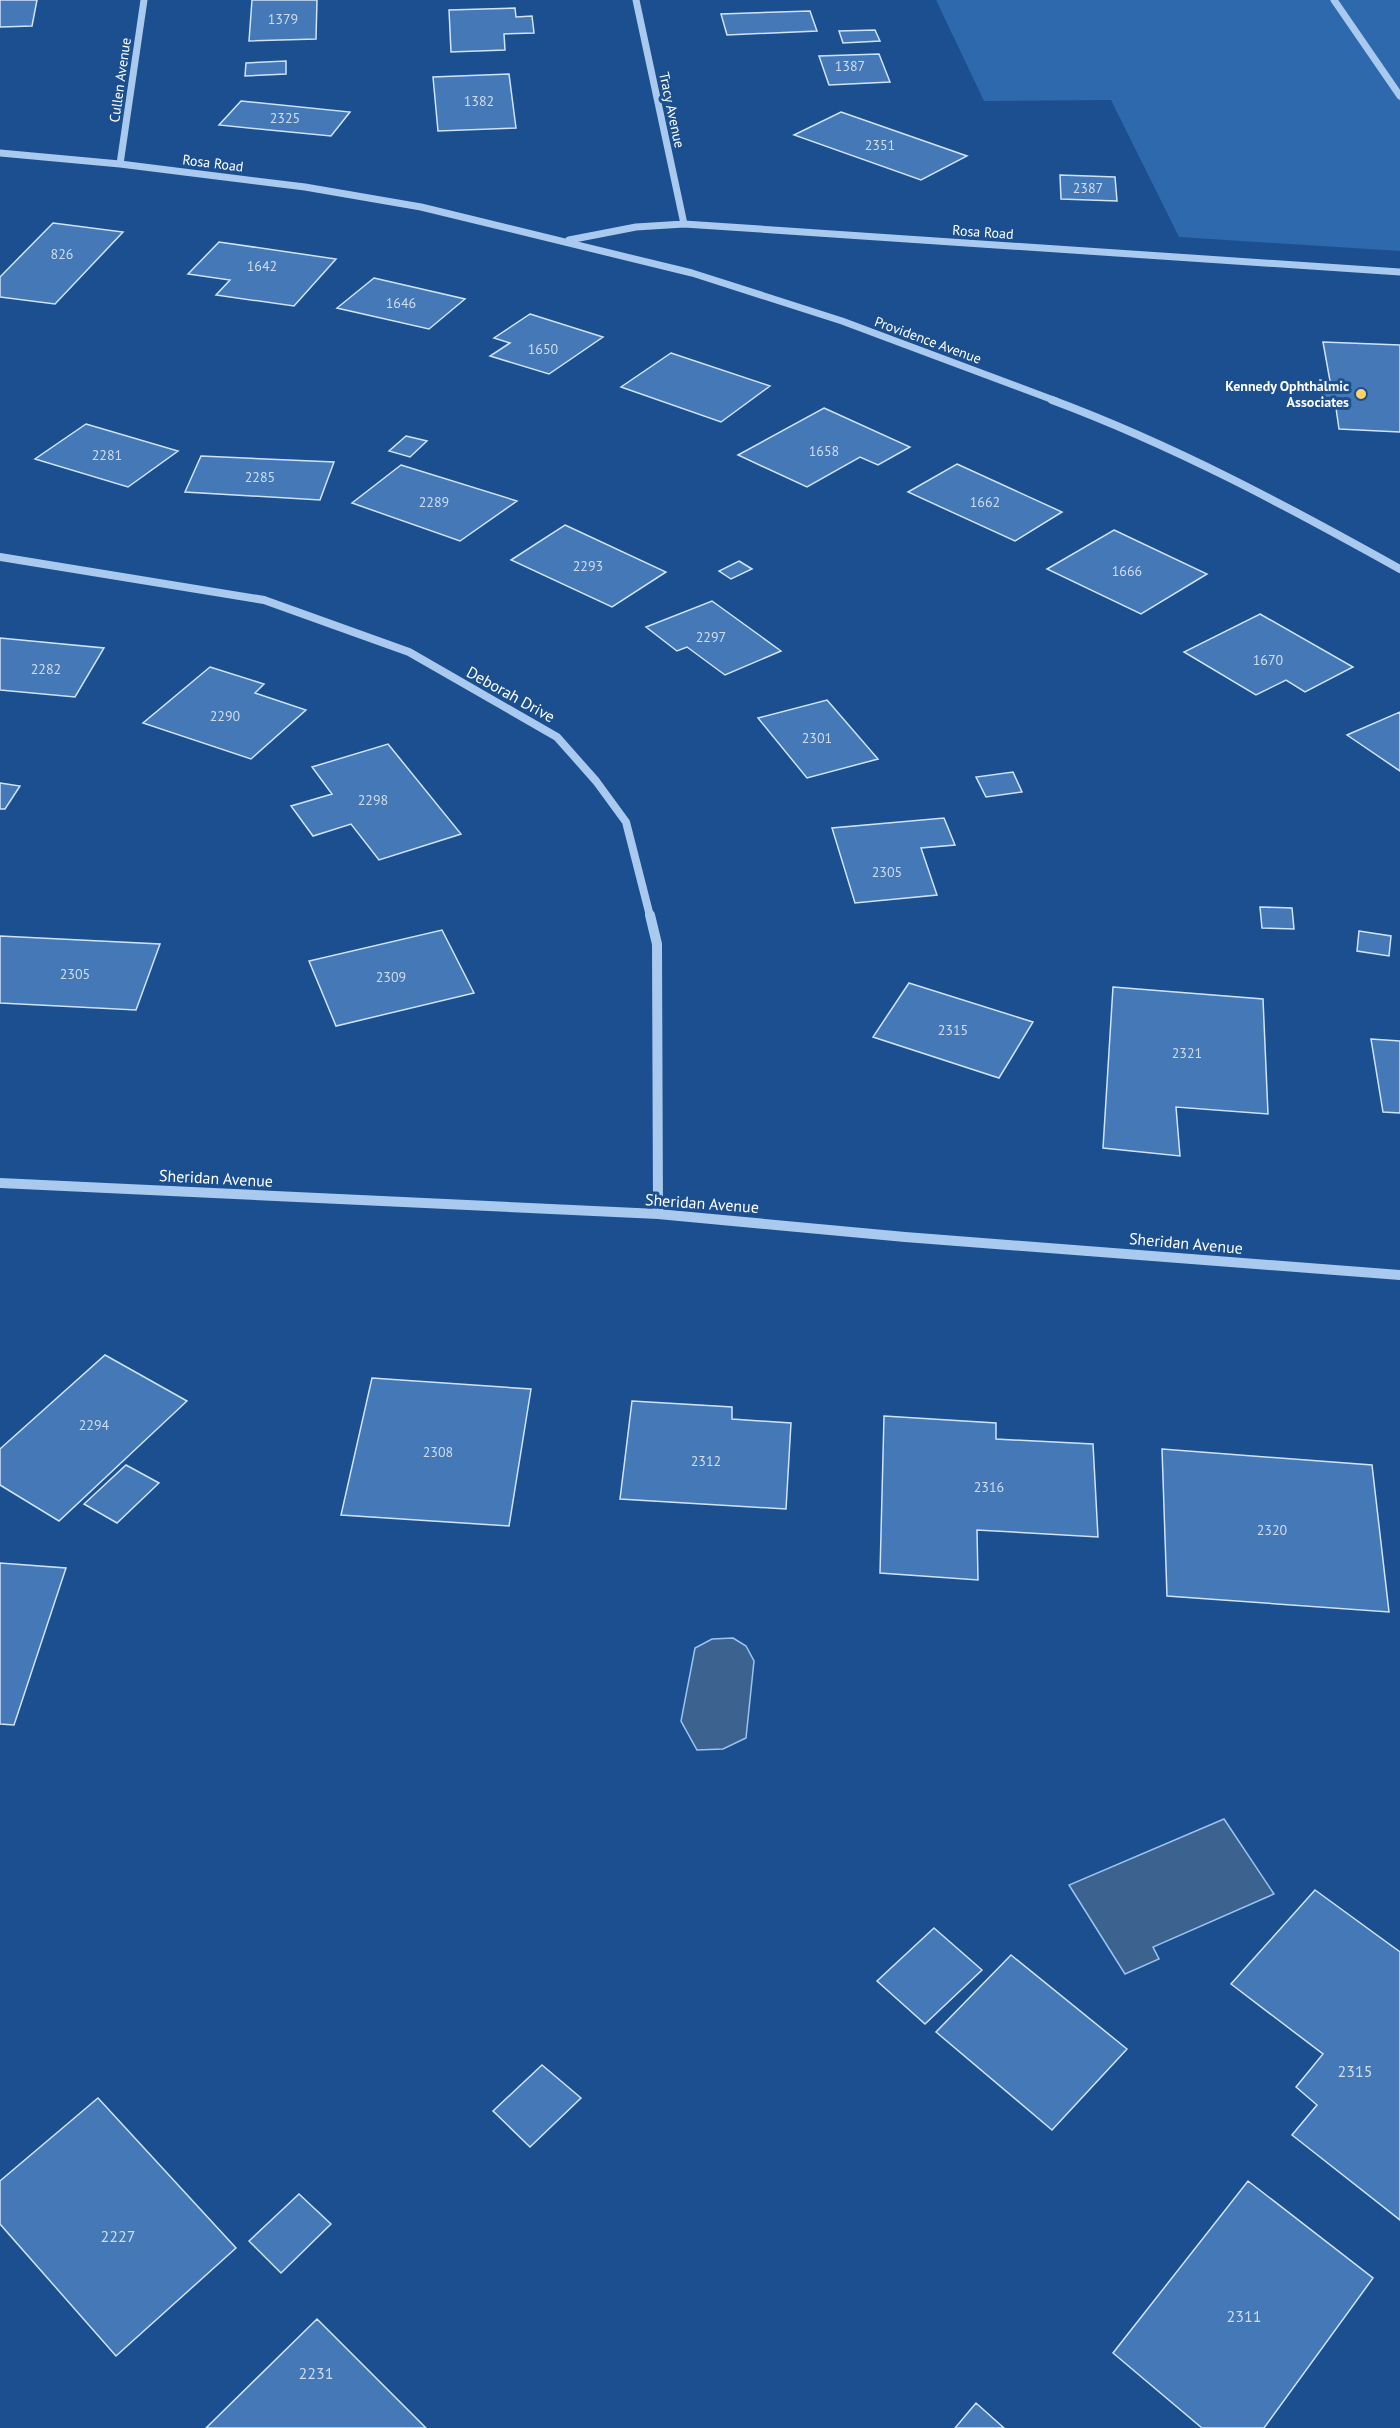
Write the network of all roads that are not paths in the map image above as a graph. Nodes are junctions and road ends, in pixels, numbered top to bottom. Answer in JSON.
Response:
{"nodes":[{"id":1,"x":144,"y":0,"type":"edge"},
{"id":2,"x":636,"y":0,"type":"edge"},
{"id":3,"x":1334,"y":0,"type":"edge"},
{"id":4,"x":1400,"y":96,"type":"edge"},
{"id":5,"x":0,"y":153,"type":"edge"},
{"id":6,"x":120,"y":164,"type":"junction"},
{"id":7,"x":421,"y":207,"type":"joint"},
{"id":8,"x":684,"y":224,"type":"junction"},
{"id":9,"x":566,"y":241,"type":"junction"},
{"id":10,"x":1400,"y":272,"type":"edge"},
{"id":11,"x":0,"y":557,"type":"edge"},
{"id":12,"x":1400,"y":569,"type":"edge"},
{"id":13,"x":0,"y":1183,"type":"edge"},
{"id":14,"x":658,"y":1214,"type":"junction"},
{"id":15,"x":1400,"y":1275,"type":"edge"}],
"edges":[{"from":1,"to":6,"type":"street","name":"Cullen Avenue"},
{"from":2,"to":8,"type":"street","name":"Tracy Avenue"},
{"from":3,"to":4,"type":"street"},
{"from":5,"to":6,"type":"street","name":"Rosa Road"},
{"from":6,"to":7,"type":"street","name":"Rosa Road"},
{"from":7,"to":9,"type":"street","name":"Providence Avenue"},
{"from":8,"to":9,"type":"street","name":"Rosa Road"},
{"from":8,"to":10,"type":"street","name":"Rosa Road"},
{"from":9,"to":12,"type":"street","name":"Providence Avenue"},
{"from":11,"to":14,"type":"street","name":"Deborah Drive"},
{"from":13,"to":14,"type":"street","name":"Sheridan Avenue"},
{"from":14,"to":15,"type":"street","name":"Sheridan Avenue"}]}
